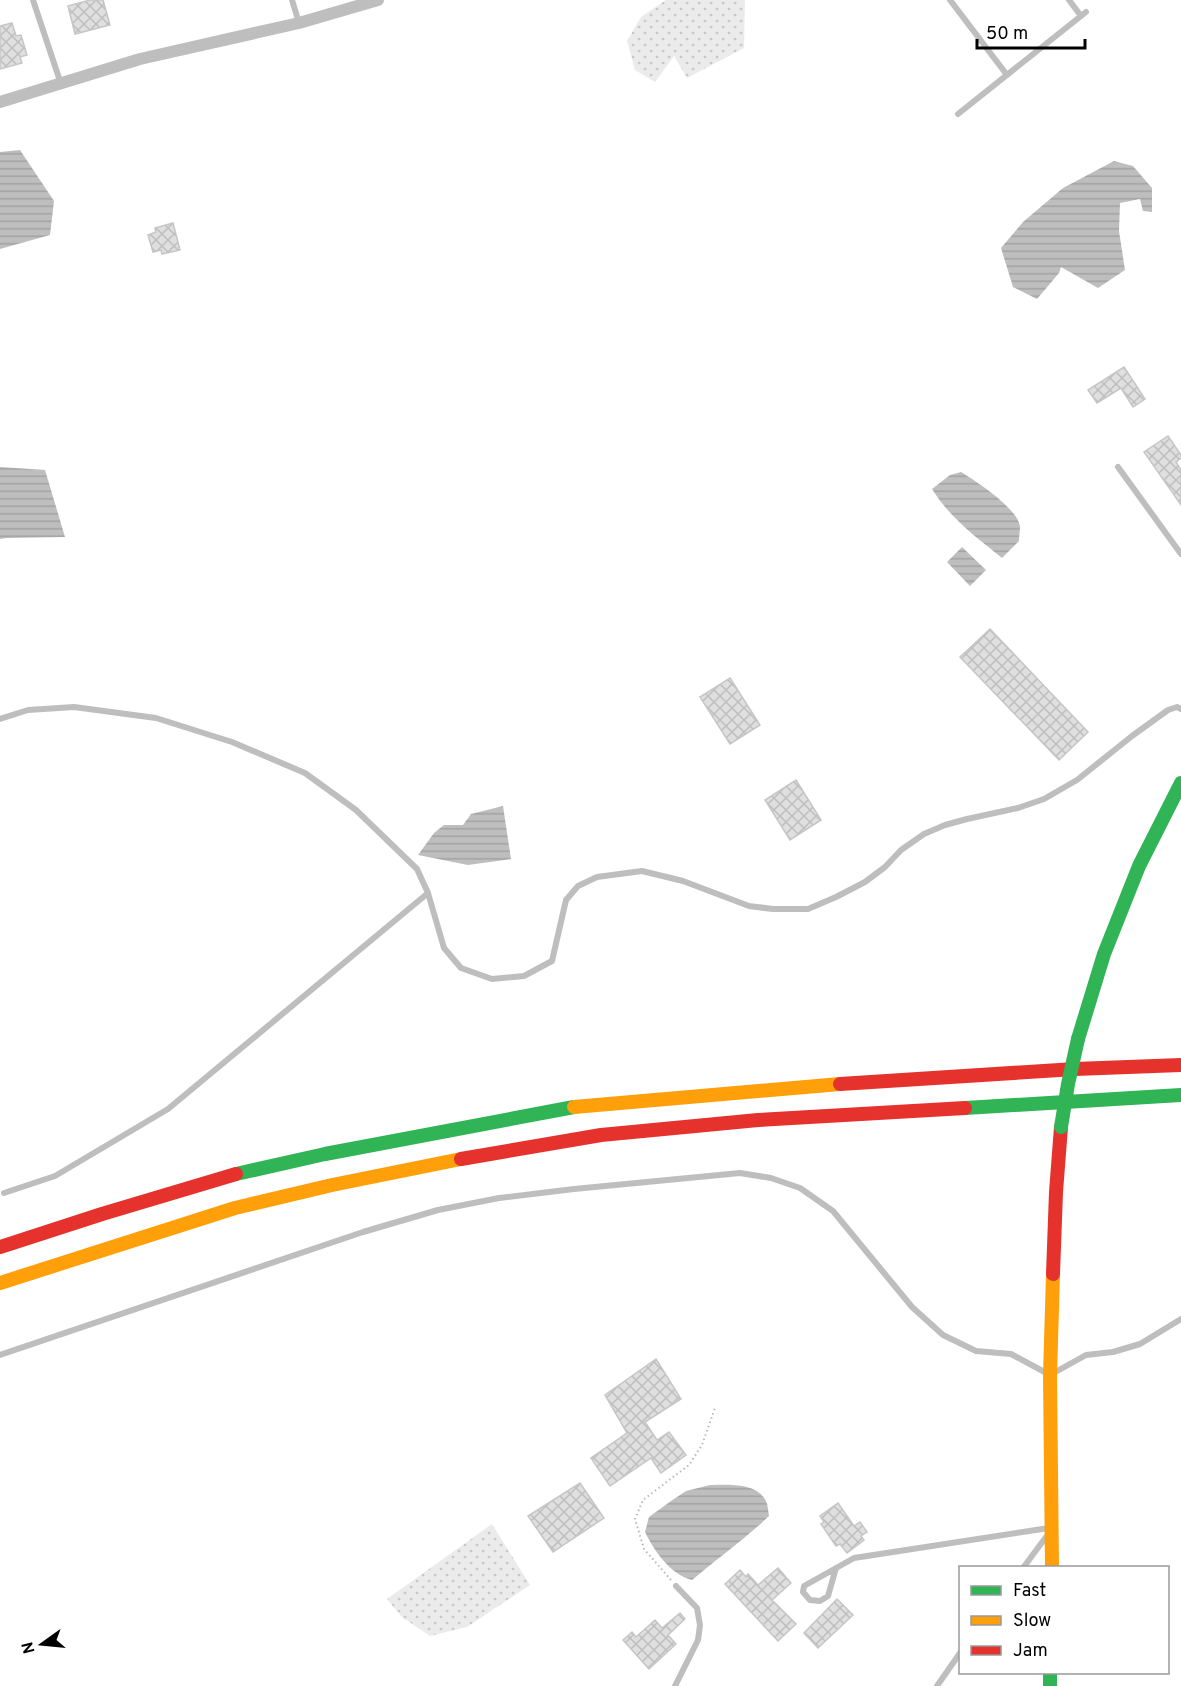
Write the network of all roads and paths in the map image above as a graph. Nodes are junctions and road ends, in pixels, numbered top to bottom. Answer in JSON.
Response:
{"nodes":[{"id":1,"x":33,"y":0,"type":"edge"},
{"id":2,"x":292,"y":0,"type":"edge"},
{"id":3,"x":378,"y":0,"type":"edge"},
{"id":4,"x":950,"y":0,"type":"edge"},
{"id":5,"x":1069,"y":0,"type":"edge"},
{"id":6,"x":299,"y":23,"type":"junction"},
{"id":7,"x":1007,"y":75,"type":"junction"},
{"id":8,"x":61,"y":84,"type":"junction"},
{"id":9,"x":0,"y":102,"type":"edge"},
{"id":10,"x":958,"y":114,"type":"dead end"},
{"id":11,"x":1119,"y":467,"type":"dead end"},
{"id":12,"x":1181,"y":554,"type":"edge"},
{"id":13,"x":1181,"y":709,"type":"edge"},
{"id":14,"x":0,"y":719,"type":"edge"},
{"id":15,"x":1181,"y":783,"type":"edge"},
{"id":16,"x":428,"y":892,"type":"junction"},
{"id":17,"x":1181,"y":1065,"type":"edge"},
{"id":18,"x":1181,"y":1095,"type":"edge"},
{"id":19,"x":4,"y":1194,"type":"dead end"},
{"id":20,"x":0,"y":1247,"type":"edge"},
{"id":21,"x":0,"y":1283,"type":"edge"},
{"id":22,"x":1181,"y":1318,"type":"edge"},
{"id":23,"x":0,"y":1355,"type":"edge"},
{"id":24,"x":1050,"y":1375,"type":"junction"},
{"id":25,"x":715,"y":1408,"type":"dead end"},
{"id":26,"x":1053,"y":1527,"type":"junction"},
{"id":27,"x":1024,"y":1566,"type":"edge"},
{"id":28,"x":1052,"y":1566,"type":"edge"},
{"id":29,"x":836,"y":1568,"type":"junction"},
{"id":30,"x":676,"y":1587,"type":"joint"},
{"id":31,"x":959,"y":1654,"type":"edge"},
{"id":32,"x":675,"y":1686,"type":"edge"},
{"id":33,"x":937,"y":1686,"type":"edge"}],
"edges":[{"from":1,"to":8,"type":"lane"},
{"from":2,"to":6,"type":"lane"},
{"from":3,"to":6,"type":"street"},
{"from":4,"to":7,"type":"lane"},
{"from":5,"to":7,"type":"lane"},
{"from":6,"to":8,"type":"street"},
{"from":7,"to":10,"type":"lane"},
{"from":8,"to":9,"type":"street"},
{"from":11,"to":12,"type":"lane"},
{"from":13,"to":16,"type":"lane"},
{"from":14,"to":16,"type":"lane"},
{"from":15,"to":24,"type":"main road","bridge":true},
{"from":16,"to":19,"type":"lane"},
{"from":17,"to":20,"type":"main road"},
{"from":18,"to":21,"type":"main road"},
{"from":22,"to":24,"type":"lane"},
{"from":23,"to":24,"type":"lane"},
{"from":24,"to":26,"type":"main road"},
{"from":25,"to":30,"type":"path"},
{"from":26,"to":27,"type":"lane"},
{"from":26,"to":28,"type":"main road"},
{"from":26,"to":29,"type":"lane"},
{"from":29,"to":29,"type":"lane"},
{"from":30,"to":32,"type":"lane"},
{"from":31,"to":33,"type":"lane"}]}
